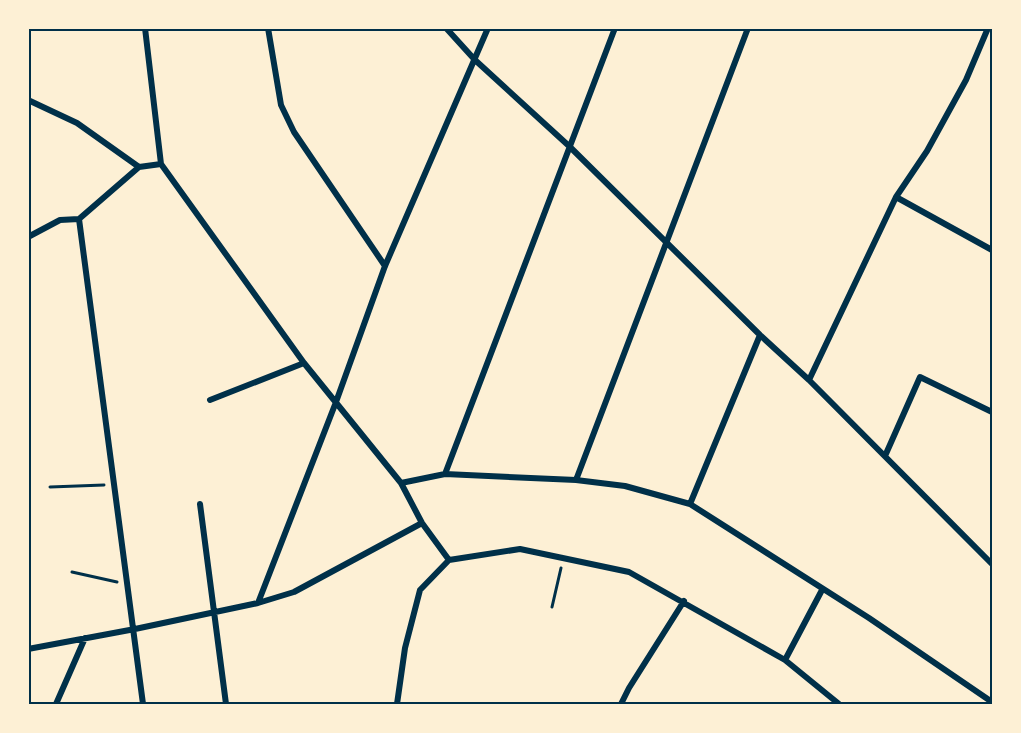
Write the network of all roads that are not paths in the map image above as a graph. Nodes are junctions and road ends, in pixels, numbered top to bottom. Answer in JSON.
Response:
{"nodes":[{"id":1,"x":145,"y":28,"type":"edge"},
{"id":2,"x":268,"y":28,"type":"edge"},
{"id":3,"x":446,"y":28,"type":"edge"},
{"id":4,"x":488,"y":28,"type":"edge"},
{"id":5,"x":615,"y":28,"type":"edge"},
{"id":6,"x":748,"y":28,"type":"edge"},
{"id":7,"x":988,"y":28,"type":"edge"},
{"id":8,"x":475,"y":60,"type":"junction"},
{"id":9,"x":28,"y":100,"type":"edge"},
{"id":10,"x":569,"y":146,"type":"junction"},
{"id":11,"x":161,"y":164,"type":"junction"},
{"id":12,"x":139,"y":167,"type":"junction"},
{"id":13,"x":896,"y":197,"type":"junction"},
{"id":14,"x":79,"y":219,"type":"junction"},
{"id":15,"x":28,"y":237,"type":"edge"},
{"id":16,"x":666,"y":242,"type":"junction"},
{"id":17,"x":993,"y":250,"type":"edge"},
{"id":18,"x":385,"y":266,"type":"junction"},
{"id":19,"x":760,"y":335,"type":"junction"},
{"id":20,"x":304,"y":363,"type":"junction"},
{"id":21,"x":809,"y":380,"type":"junction"},
{"id":22,"x":210,"y":400,"type":"dead end"},
{"id":23,"x":336,"y":402,"type":"junction"},
{"id":24,"x":993,"y":412,"type":"edge"},
{"id":25,"x":885,"y":456,"type":"junction"},
{"id":26,"x":445,"y":474,"type":"junction"},
{"id":27,"x":576,"y":480,"type":"junction"},
{"id":28,"x":401,"y":483,"type":"junction"},
{"id":29,"x":200,"y":504,"type":"dead end"},
{"id":30,"x":690,"y":504,"type":"junction"},
{"id":31,"x":422,"y":523,"type":"junction"},
{"id":32,"x":449,"y":560,"type":"junction"},
{"id":33,"x":993,"y":564,"type":"edge"},
{"id":34,"x":822,"y":590,"type":"junction"},
{"id":35,"x":684,"y":601,"type":"junction"},
{"id":36,"x":258,"y":603,"type":"junction"},
{"id":37,"x":214,"y":612,"type":"junction"},
{"id":38,"x":135,"y":629,"type":"junction"},
{"id":39,"x":85,"y":638,"type":"junction"},
{"id":40,"x":28,"y":648,"type":"edge"},
{"id":41,"x":785,"y":660,"type":"junction"},
{"id":42,"x":993,"y":702,"type":"edge"},
{"id":43,"x":56,"y":705,"type":"edge"},
{"id":44,"x":143,"y":705,"type":"edge"},
{"id":45,"x":226,"y":705,"type":"edge"},
{"id":46,"x":397,"y":705,"type":"edge"},
{"id":47,"x":621,"y":705,"type":"edge"},
{"id":48,"x":839,"y":705,"type":"edge"}],
"edges":[{"from":1,"to":11,"type":"street"},
{"from":2,"to":18,"type":"street"},
{"from":3,"to":8,"type":"street"},
{"from":4,"to":8,"type":"street"},
{"from":5,"to":10,"type":"street"},
{"from":6,"to":16,"type":"street"},
{"from":7,"to":13,"type":"street"},
{"from":8,"to":10,"type":"street"},
{"from":8,"to":18,"type":"street"},
{"from":9,"to":12,"type":"street"},
{"from":10,"to":16,"type":"street"},
{"from":10,"to":26,"type":"street"},
{"from":11,"to":12,"type":"street"},
{"from":11,"to":20,"type":"street"},
{"from":12,"to":14,"type":"street"},
{"from":13,"to":17,"type":"street"},
{"from":13,"to":21,"type":"street"},
{"from":14,"to":15,"type":"street"},
{"from":14,"to":38,"type":"street"},
{"from":16,"to":19,"type":"street"},
{"from":16,"to":27,"type":"street"},
{"from":18,"to":23,"type":"street"},
{"from":19,"to":21,"type":"street"},
{"from":19,"to":30,"type":"street"},
{"from":20,"to":22,"type":"street"},
{"from":20,"to":23,"type":"street"},
{"from":21,"to":25,"type":"street"},
{"from":23,"to":28,"type":"street"},
{"from":23,"to":36,"type":"street"},
{"from":24,"to":25,"type":"street"},
{"from":25,"to":33,"type":"street"},
{"from":26,"to":27,"type":"street"},
{"from":26,"to":28,"type":"street"},
{"from":27,"to":30,"type":"street"},
{"from":28,"to":31,"type":"street"},
{"from":29,"to":37,"type":"street"},
{"from":30,"to":34,"type":"street"},
{"from":31,"to":32,"type":"street"},
{"from":31,"to":36,"type":"street"},
{"from":32,"to":35,"type":"street"},
{"from":32,"to":46,"type":"street"},
{"from":34,"to":41,"type":"street"},
{"from":34,"to":42,"type":"street"},
{"from":35,"to":41,"type":"street"},
{"from":35,"to":47,"type":"street"},
{"from":36,"to":37,"type":"street"},
{"from":37,"to":38,"type":"street"},
{"from":37,"to":45,"type":"street"},
{"from":38,"to":39,"type":"street"},
{"from":38,"to":44,"type":"street"},
{"from":39,"to":40,"type":"street"},
{"from":39,"to":43,"type":"street"},
{"from":41,"to":48,"type":"street"}]}
